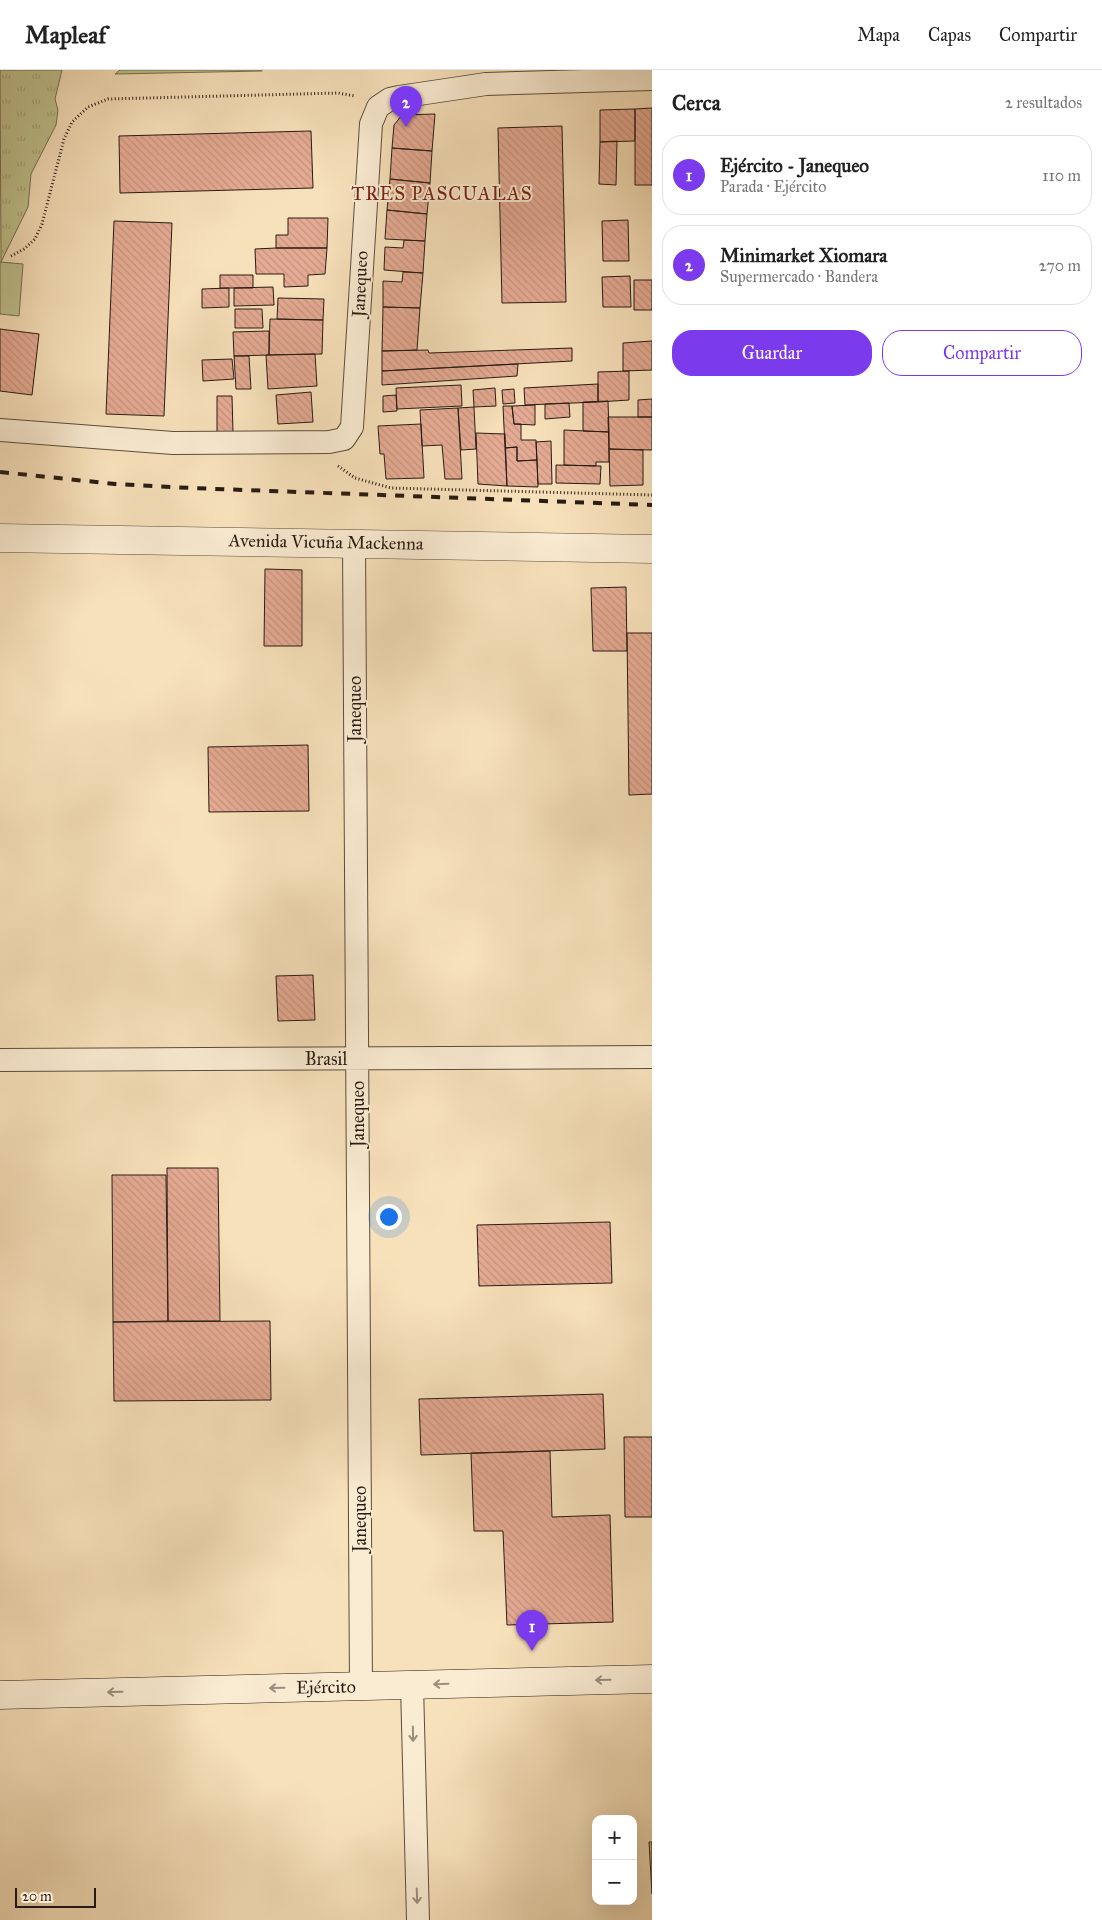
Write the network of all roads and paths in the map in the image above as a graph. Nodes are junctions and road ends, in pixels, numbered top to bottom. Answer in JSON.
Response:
{"nodes":[{"id":1,"x":652,"y":79,"type":"edge"},
{"id":2,"x":378,"y":108,"type":"junction"},
{"id":3,"x":11,"y":256,"type":"dead end"},
{"id":4,"x":0,"y":430,"type":"edge"},
{"id":5,"x":329,"y":442,"type":"junction"},
{"id":6,"x":652,"y":495,"type":"edge"},
{"id":7,"x":0,"y":538,"type":"edge"},
{"id":8,"x":354,"y":542,"type":"junction"},
{"id":9,"x":652,"y":549,"type":"edge"},
{"id":10,"x":652,"y":1057,"type":"edge"},
{"id":11,"x":357,"y":1058,"type":"junction"},
{"id":12,"x":0,"y":1060,"type":"edge"},
{"id":13,"x":652,"y":1679,"type":"edge"},
{"id":14,"x":412,"y":1685,"type":"junction"},
{"id":15,"x":361,"y":1687,"type":"junction"},
{"id":16,"x":0,"y":1695,"type":"edge"},
{"id":17,"x":418,"y":1920,"type":"edge"}],
"edges":[{"from":1,"to":2,"type":"street"},
{"from":2,"to":3,"type":"path"},
{"from":2,"to":5,"type":"street","name":"Janequeo"},
{"from":4,"to":5,"type":"street"},
{"from":5,"to":6,"type":"path"},
{"from":7,"to":8,"type":"main road","name":"Avenida Vicuña Mackenna"},
{"from":8,"to":9,"type":"main road","name":"Avenida Vicuña Mackenna"},
{"from":8,"to":11,"type":"street","name":"Janequeo"},
{"from":10,"to":11,"type":"street","name":"Brasil"},
{"from":11,"to":12,"type":"street","name":"Brasil"},
{"from":11,"to":15,"type":"street","name":"Janequeo"},
{"from":13,"to":14,"type":"main road","name":"Ejército","one_way":true},
{"from":14,"to":15,"type":"main road","name":"Ejército"},
{"from":14,"to":17,"type":"street","one_way":true},
{"from":15,"to":16,"type":"main road","name":"Ejército","one_way":true}]}
